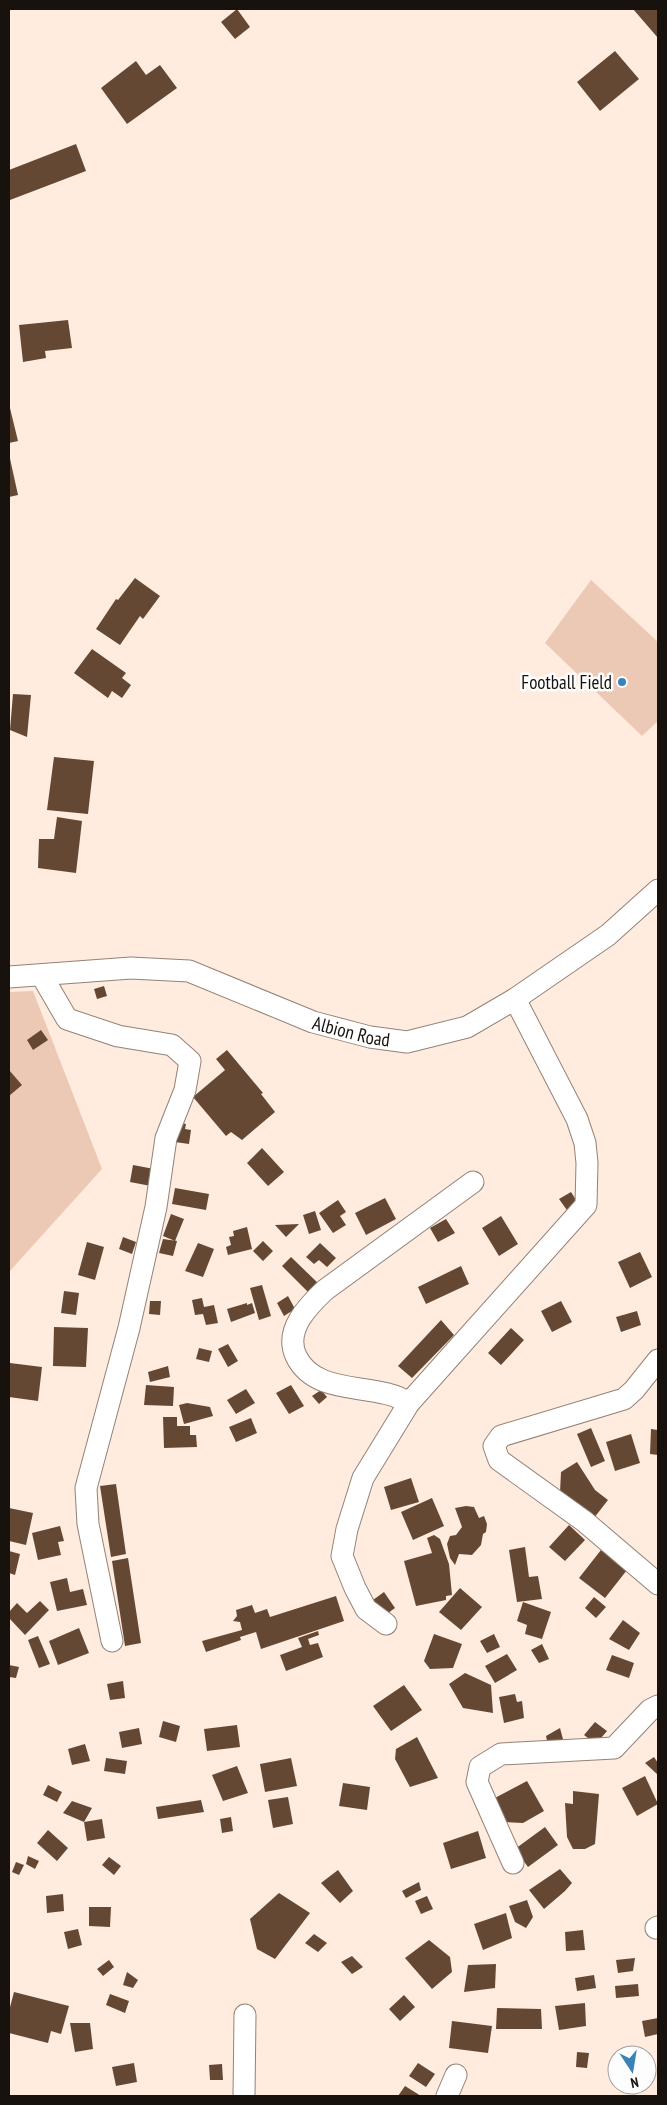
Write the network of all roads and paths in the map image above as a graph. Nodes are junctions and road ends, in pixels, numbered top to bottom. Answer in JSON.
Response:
{"nodes":[{"id":1,"x":658,"y":890,"type":"edge"},
{"id":2,"x":42,"y":976,"type":"junction"},
{"id":3,"x":9,"y":977,"type":"edge"},
{"id":4,"x":515,"y":999,"type":"junction"},
{"id":5,"x":473,"y":1182,"type":"dead end"},
{"id":6,"x":658,"y":1360,"type":"edge"},
{"id":7,"x":409,"y":1403,"type":"junction"},
{"id":8,"x":658,"y":1584,"type":"edge"},
{"id":9,"x":386,"y":1624,"type":"dead end"},
{"id":10,"x":112,"y":1641,"type":"dead end"},
{"id":11,"x":658,"y":1706,"type":"edge"},
{"id":12,"x":513,"y":1863,"type":"dead end"},
{"id":13,"x":245,"y":2015,"type":"dead end"},
{"id":14,"x":456,"y":2074,"type":"dead end"},
{"id":15,"x":244,"y":2096,"type":"edge"},
{"id":16,"x":447,"y":2096,"type":"edge"}],
"edges":[{"from":1,"to":4,"type":"street","name":"Albion Road"},
{"from":2,"to":3,"type":"street","name":"Albion Road"},
{"from":2,"to":4,"type":"street","name":"Albion Road"},
{"from":2,"to":10,"type":"street"},
{"from":4,"to":7,"type":"street"},
{"from":5,"to":7,"type":"street"},
{"from":6,"to":8,"type":"street"},
{"from":7,"to":9,"type":"street"},
{"from":11,"to":12,"type":"street"},
{"from":13,"to":15,"type":"street"},
{"from":14,"to":16,"type":"street"}]}
